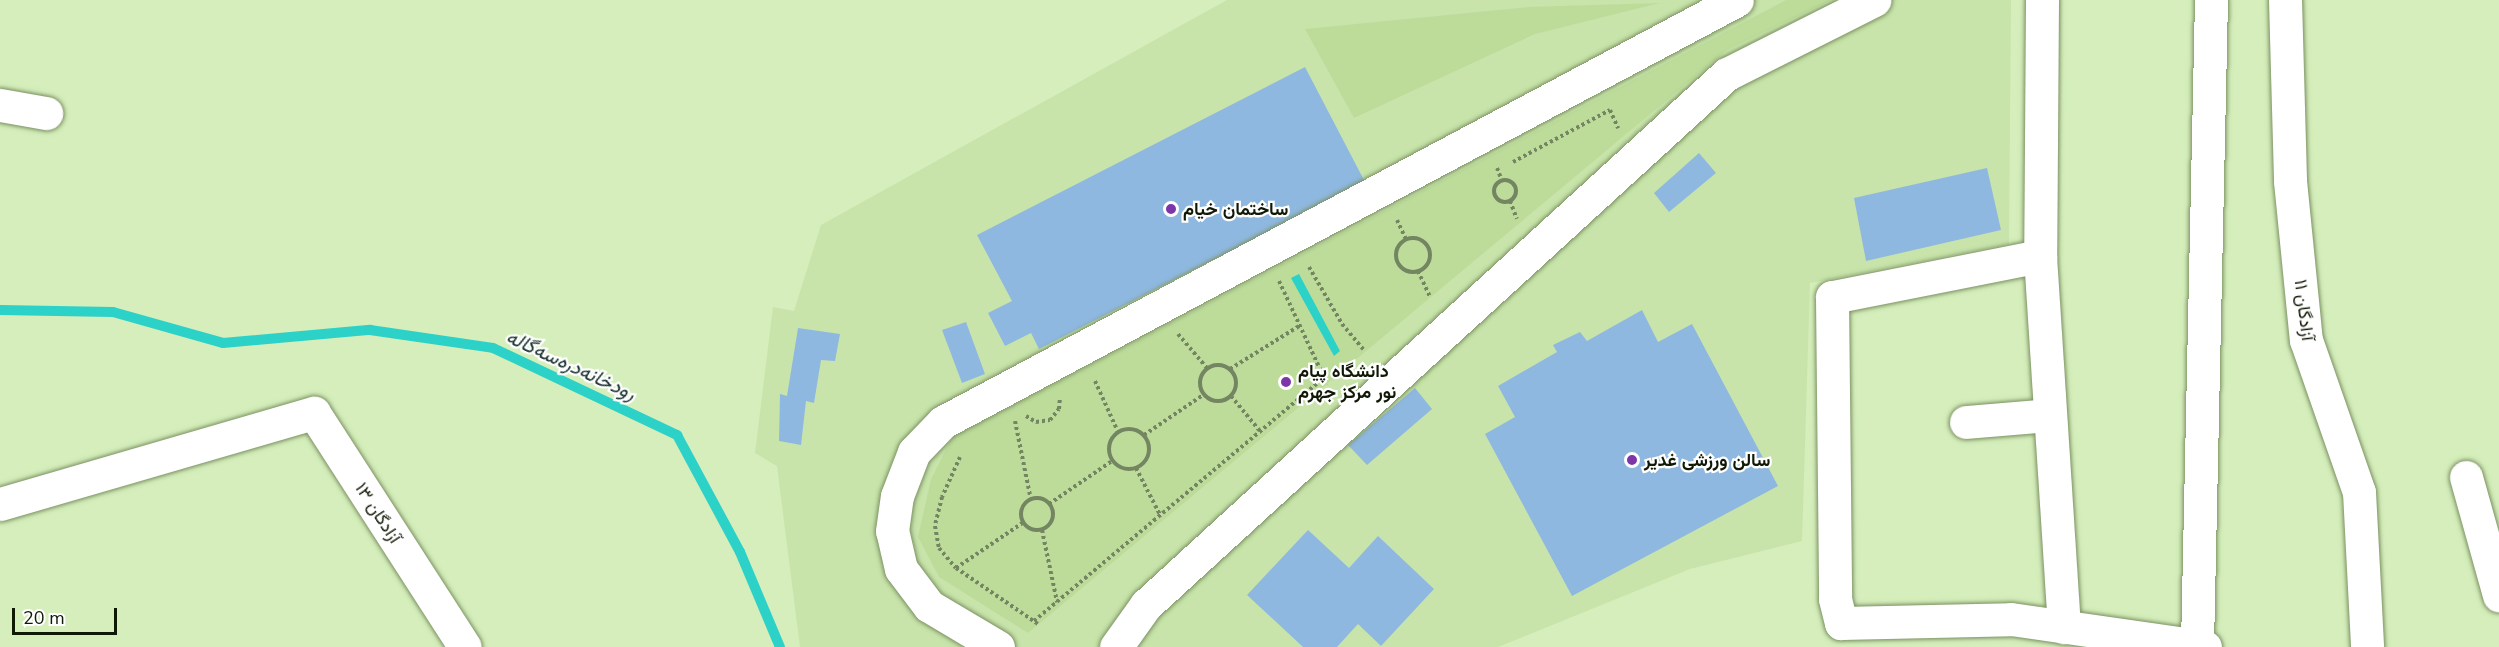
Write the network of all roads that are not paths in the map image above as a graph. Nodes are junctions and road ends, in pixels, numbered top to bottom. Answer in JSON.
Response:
{"nodes":[{"id":1,"x":1737,"y":0,"type":"edge"},
{"id":2,"x":1874,"y":0,"type":"edge"},
{"id":3,"x":2042,"y":0,"type":"edge"},
{"id":4,"x":2211,"y":0,"type":"edge"},
{"id":5,"x":2285,"y":0,"type":"edge"},
{"id":6,"x":0,"y":105,"type":"edge"},
{"id":7,"x":46,"y":112,"type":"dead end"},
{"id":8,"x":2040,"y":256,"type":"junction"},
{"id":9,"x":2050,"y":415,"type":"junction"},
{"id":10,"x":1966,"y":422,"type":"dead end"},
{"id":11,"x":2466,"y":477,"type":"dead end"},
{"id":12,"x":0,"y":504,"type":"edge"},
{"id":13,"x":2497,"y":583,"type":"edge"},
{"id":14,"x":2064,"y":627,"type":"junction"},
{"id":15,"x":2201,"y":646,"type":"edge"},
{"id":16,"x":465,"y":647,"type":"edge"},
{"id":17,"x":998,"y":647,"type":"edge"},
{"id":18,"x":1116,"y":647,"type":"edge"},
{"id":19,"x":2367,"y":647,"type":"edge"}],
"edges":[{"from":1,"to":17,"type":"street"},
{"from":2,"to":18,"type":"street"},
{"from":3,"to":8,"type":"street"},
{"from":4,"to":15,"type":"street"},
{"from":5,"to":19,"type":"street","name":"آزادگان ۱۱"},
{"from":6,"to":7,"type":"street"},
{"from":8,"to":9,"type":"street"},
{"from":8,"to":14,"type":"street"},
{"from":9,"to":10,"type":"street"},
{"from":9,"to":14,"type":"street"},
{"from":11,"to":13,"type":"street"},
{"from":12,"to":16,"type":"street","name":"آزادگان ۱۳"},
{"from":14,"to":15,"type":"street"}]}
